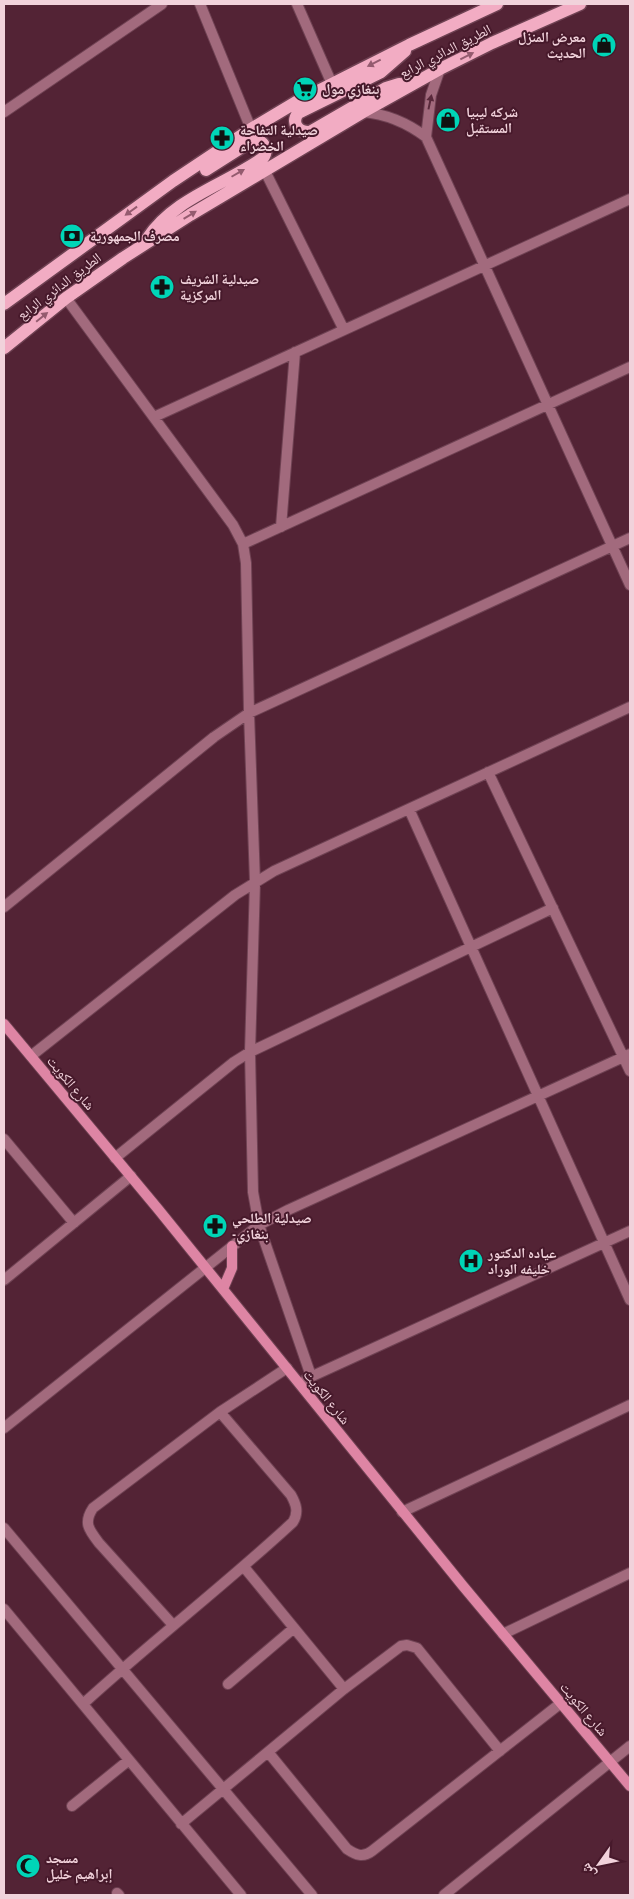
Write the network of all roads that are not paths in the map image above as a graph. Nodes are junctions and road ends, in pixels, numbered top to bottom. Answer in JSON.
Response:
{"nodes":[{"id":1,"x":162,"y":4,"type":"edge"},
{"id":2,"x":200,"y":4,"type":"edge"},
{"id":3,"x":297,"y":4,"type":"edge"},
{"id":4,"x":497,"y":4,"type":"edge"},
{"id":5,"x":580,"y":4,"type":"edge"},
{"id":6,"x":476,"y":8,"type":"edge"},
{"id":7,"x":409,"y":45,"type":"junction"},
{"id":8,"x":440,"y":69,"type":"junction"},
{"id":9,"x":332,"y":84,"type":"junction"},
{"id":10,"x":412,"y":85,"type":"junction"},
{"id":11,"x":4,"y":112,"type":"edge"},
{"id":12,"x":363,"y":112,"type":"junction"},
{"id":13,"x":251,"y":129,"type":"junction"},
{"id":14,"x":426,"y":137,"type":"junction"},
{"id":15,"x":265,"y":171,"type":"junction"},
{"id":16,"x":180,"y":176,"type":"junction"},
{"id":17,"x":630,"y":199,"type":"edge"},
{"id":18,"x":144,"y":244,"type":"junction"},
{"id":19,"x":485,"y":266,"type":"junction"},
{"id":20,"x":66,"y":298,"type":"junction"},
{"id":21,"x":4,"y":304,"type":"edge"},
{"id":22,"x":344,"y":330,"type":"junction"},
{"id":23,"x":4,"y":348,"type":"edge"},
{"id":24,"x":295,"y":352,"type":"junction"},
{"id":25,"x":630,"y":367,"type":"edge"},
{"id":26,"x":548,"y":405,"type":"junction"},
{"id":27,"x":154,"y":417,"type":"junction"},
{"id":28,"x":281,"y":527,"type":"junction"},
{"id":29,"x":630,"y":538,"type":"edge"},
{"id":30,"x":244,"y":544,"type":"junction"},
{"id":31,"x":612,"y":546,"type":"junction"},
{"id":32,"x":630,"y":585,"type":"edge"},
{"id":33,"x":630,"y":707,"type":"edge"},
{"id":34,"x":249,"y":713,"type":"junction"},
{"id":35,"x":488,"y":772,"type":"junction"},
{"id":36,"x":409,"y":809,"type":"junction"},
{"id":37,"x":255,"y":882,"type":"junction"},
{"id":38,"x":4,"y":907,"type":"edge"},
{"id":39,"x":553,"y":908,"type":"junction"},
{"id":40,"x":471,"y":947,"type":"junction"},
{"id":41,"x":4,"y":1024,"type":"edge"},
{"id":42,"x":250,"y":1052,"type":"junction"},
{"id":43,"x":627,"y":1055,"type":"edge"},
{"id":44,"x":31,"y":1056,"type":"junction"},
{"id":45,"x":630,"y":1071,"type":"edge"},
{"id":46,"x":538,"y":1096,"type":"junction"},
{"id":47,"x":4,"y":1139,"type":"edge"},
{"id":48,"x":115,"y":1158,"type":"junction"},
{"id":49,"x":131,"y":1176,"type":"junction"},
{"id":50,"x":74,"y":1223,"type":"junction"},
{"id":51,"x":259,"y":1226,"type":"junction"},
{"id":52,"x":630,"y":1231,"type":"edge"},
{"id":53,"x":604,"y":1242,"type":"junction"},
{"id":54,"x":232,"y":1246,"type":"junction"},
{"id":55,"x":205,"y":1267,"type":"junction"},
{"id":56,"x":4,"y":1280,"type":"edge"},
{"id":57,"x":223,"y":1289,"type":"junction"},
{"id":58,"x":630,"y":1300,"type":"edge"},
{"id":59,"x":286,"y":1368,"type":"junction"},
{"id":60,"x":311,"y":1376,"type":"junction"},
{"id":61,"x":297,"y":1383,"type":"junction"},
{"id":62,"x":630,"y":1405,"type":"edge"},
{"id":63,"x":220,"y":1412,"type":"junction"},
{"id":64,"x":4,"y":1428,"type":"edge"},
{"id":65,"x":402,"y":1512,"type":"junction"},
{"id":66,"x":4,"y":1528,"type":"edge"},
{"id":67,"x":244,"y":1567,"type":"junction"},
{"id":68,"x":630,"y":1573,"type":"edge"},
{"id":69,"x":4,"y":1609,"type":"edge"},
{"id":70,"x":173,"y":1625,"type":"junction"},
{"id":71,"x":294,"y":1628,"type":"junction"},
{"id":72,"x":503,"y":1634,"type":"junction"},
{"id":73,"x":121,"y":1669,"type":"junction"},
{"id":74,"x":228,"y":1684,"type":"dead end"},
{"id":75,"x":344,"y":1689,"type":"junction"},
{"id":76,"x":561,"y":1703,"type":"junction"},
{"id":77,"x":83,"y":1704,"type":"junction"},
{"id":78,"x":630,"y":1746,"type":"edge"},
{"id":79,"x":500,"y":1751,"type":"junction"},
{"id":80,"x":268,"y":1752,"type":"junction"},
{"id":81,"x":129,"y":1760,"type":"junction"},
{"id":82,"x":610,"y":1761,"type":"junction"},
{"id":83,"x":630,"y":1786,"type":"edge"},
{"id":84,"x":223,"y":1790,"type":"junction"},
{"id":85,"x":72,"y":1806,"type":"dead end"},
{"id":86,"x":181,"y":1824,"type":"junction"},
{"id":87,"x":241,"y":1895,"type":"edge"},
{"id":88,"x":312,"y":1895,"type":"edge"},
{"id":89,"x":444,"y":1895,"type":"edge"}],
"edges":[{"from":1,"to":11,"type":"street"},
{"from":2,"to":13,"type":"street"},
{"from":3,"to":9,"type":"street"},
{"from":4,"to":6,"type":"main road","name":"الطريق الدائري الرابع"},
{"from":8,"to":5,"type":"main road","name":"الطريق الدائري الرابع","one_way":true},
{"from":6,"to":7,"type":"main road","name":"الطريق الدائري الرابع"},
{"from":7,"to":9,"type":"main road","name":"الطريق الدائري الرابع","one_way":true},
{"from":7,"to":10,"type":"main road"},
{"from":8,"to":10,"type":"main road","name":"الطريق الدائري الرابع"},
{"from":14,"to":8,"type":"street","one_way":true},
{"from":9,"to":13,"type":"main road","name":"الطريق الدائري الرابع"},
{"from":10,"to":12,"type":"main road","name":"الطريق الدائري الرابع"},
{"from":12,"to":14,"type":"street"},
{"from":12,"to":15,"type":"main road","name":"الطريق الدائري الرابع"},
{"from":13,"to":16,"type":"main road","name":"الطريق الدائري الرابع"},
{"from":14,"to":19,"type":"street"},
{"from":18,"to":15,"type":"main road","name":"الطريق الدائري الرابع","one_way":true},
{"from":15,"to":22,"type":"street"},
{"from":18,"to":16,"type":"main road","one_way":true},
{"from":16,"to":21,"type":"main road","name":"الطريق الدائري الرابع","one_way":true},
{"from":17,"to":19,"type":"street"},
{"from":18,"to":20,"type":"main road","name":"الطريق الدائري الرابع"},
{"from":19,"to":22,"type":"street"},
{"from":19,"to":26,"type":"street"},
{"from":23,"to":20,"type":"main road","name":"الطريق الدائري الرابع","one_way":true},
{"from":20,"to":27,"type":"street"},
{"from":22,"to":24,"type":"street"},
{"from":24,"to":27,"type":"street"},
{"from":24,"to":28,"type":"street"},
{"from":25,"to":26,"type":"street"},
{"from":26,"to":28,"type":"street"},
{"from":26,"to":31,"type":"street"},
{"from":27,"to":30,"type":"street"},
{"from":28,"to":30,"type":"street"},
{"from":29,"to":31,"type":"street"},
{"from":30,"to":34,"type":"street"},
{"from":31,"to":32,"type":"street"},
{"from":31,"to":34,"type":"street"},
{"from":33,"to":35,"type":"street"},
{"from":34,"to":37,"type":"street"},
{"from":34,"to":38,"type":"street"},
{"from":35,"to":36,"type":"street"},
{"from":35,"to":39,"type":"street"},
{"from":36,"to":37,"type":"street"},
{"from":36,"to":40,"type":"street"},
{"from":37,"to":42,"type":"street"},
{"from":37,"to":44,"type":"street"},
{"from":39,"to":40,"type":"street"},
{"from":39,"to":43,"type":"street"},
{"from":40,"to":42,"type":"street"},
{"from":40,"to":46,"type":"street"},
{"from":41,"to":44,"type":"main road","name":"شارع الكويت"},
{"from":42,"to":48,"type":"street"},
{"from":42,"to":51,"type":"street"},
{"from":43,"to":45,"type":"street"},
{"from":43,"to":46,"type":"street"},
{"from":44,"to":48,"type":"main road","name":"شارع الكويت"},
{"from":46,"to":51,"type":"street"},
{"from":46,"to":53,"type":"street"},
{"from":47,"to":50,"type":"street"},
{"from":48,"to":49,"type":"main road","name":"شارع الكويت"},
{"from":49,"to":50,"type":"street"},
{"from":49,"to":55,"type":"main road","name":"شارع الكويت"},
{"from":50,"to":56,"type":"street"},
{"from":51,"to":54,"type":"street"},
{"from":51,"to":60,"type":"street"},
{"from":52,"to":53,"type":"street"},
{"from":53,"to":58,"type":"street"},
{"from":53,"to":60,"type":"street"},
{"from":54,"to":55,"type":"street"},
{"from":54,"to":57,"type":"main road"},
{"from":55,"to":57,"type":"main road","name":"شارع الكويت"},
{"from":55,"to":64,"type":"street"},
{"from":57,"to":59,"type":"main road","name":"شارع الكويت"},
{"from":59,"to":61,"type":"main road","name":"شارع الكويت"},
{"from":59,"to":63,"type":"street"},
{"from":60,"to":61,"type":"street"},
{"from":61,"to":65,"type":"main road","name":"شارع الكويت"},
{"from":62,"to":65,"type":"street"},
{"from":63,"to":67,"type":"street"},
{"from":63,"to":70,"type":"street"},
{"from":65,"to":72,"type":"main road","name":"شارع الكويت"},
{"from":66,"to":73,"type":"street"},
{"from":67,"to":70,"type":"street"},
{"from":67,"to":71,"type":"street"},
{"from":68,"to":72,"type":"street"},
{"from":69,"to":77,"type":"street"},
{"from":70,"to":73,"type":"street"},
{"from":71,"to":74,"type":"street"},
{"from":71,"to":75,"type":"street"},
{"from":72,"to":76,"type":"main road","name":"شارع الكويت"},
{"from":73,"to":77,"type":"street"},
{"from":73,"to":84,"type":"street"},
{"from":75,"to":79,"type":"street"},
{"from":75,"to":80,"type":"street"},
{"from":76,"to":79,"type":"street"},
{"from":76,"to":82,"type":"main road","name":"شارع الكويت"},
{"from":77,"to":81,"type":"street"},
{"from":78,"to":82,"type":"street"},
{"from":79,"to":80,"type":"street"},
{"from":80,"to":84,"type":"street"},
{"from":81,"to":85,"type":"street"},
{"from":81,"to":86,"type":"street"},
{"from":82,"to":83,"type":"main road","name":"شارع الكويت"},
{"from":82,"to":89,"type":"street"},
{"from":84,"to":86,"type":"street"},
{"from":84,"to":88,"type":"street"},
{"from":86,"to":87,"type":"street"}]}
